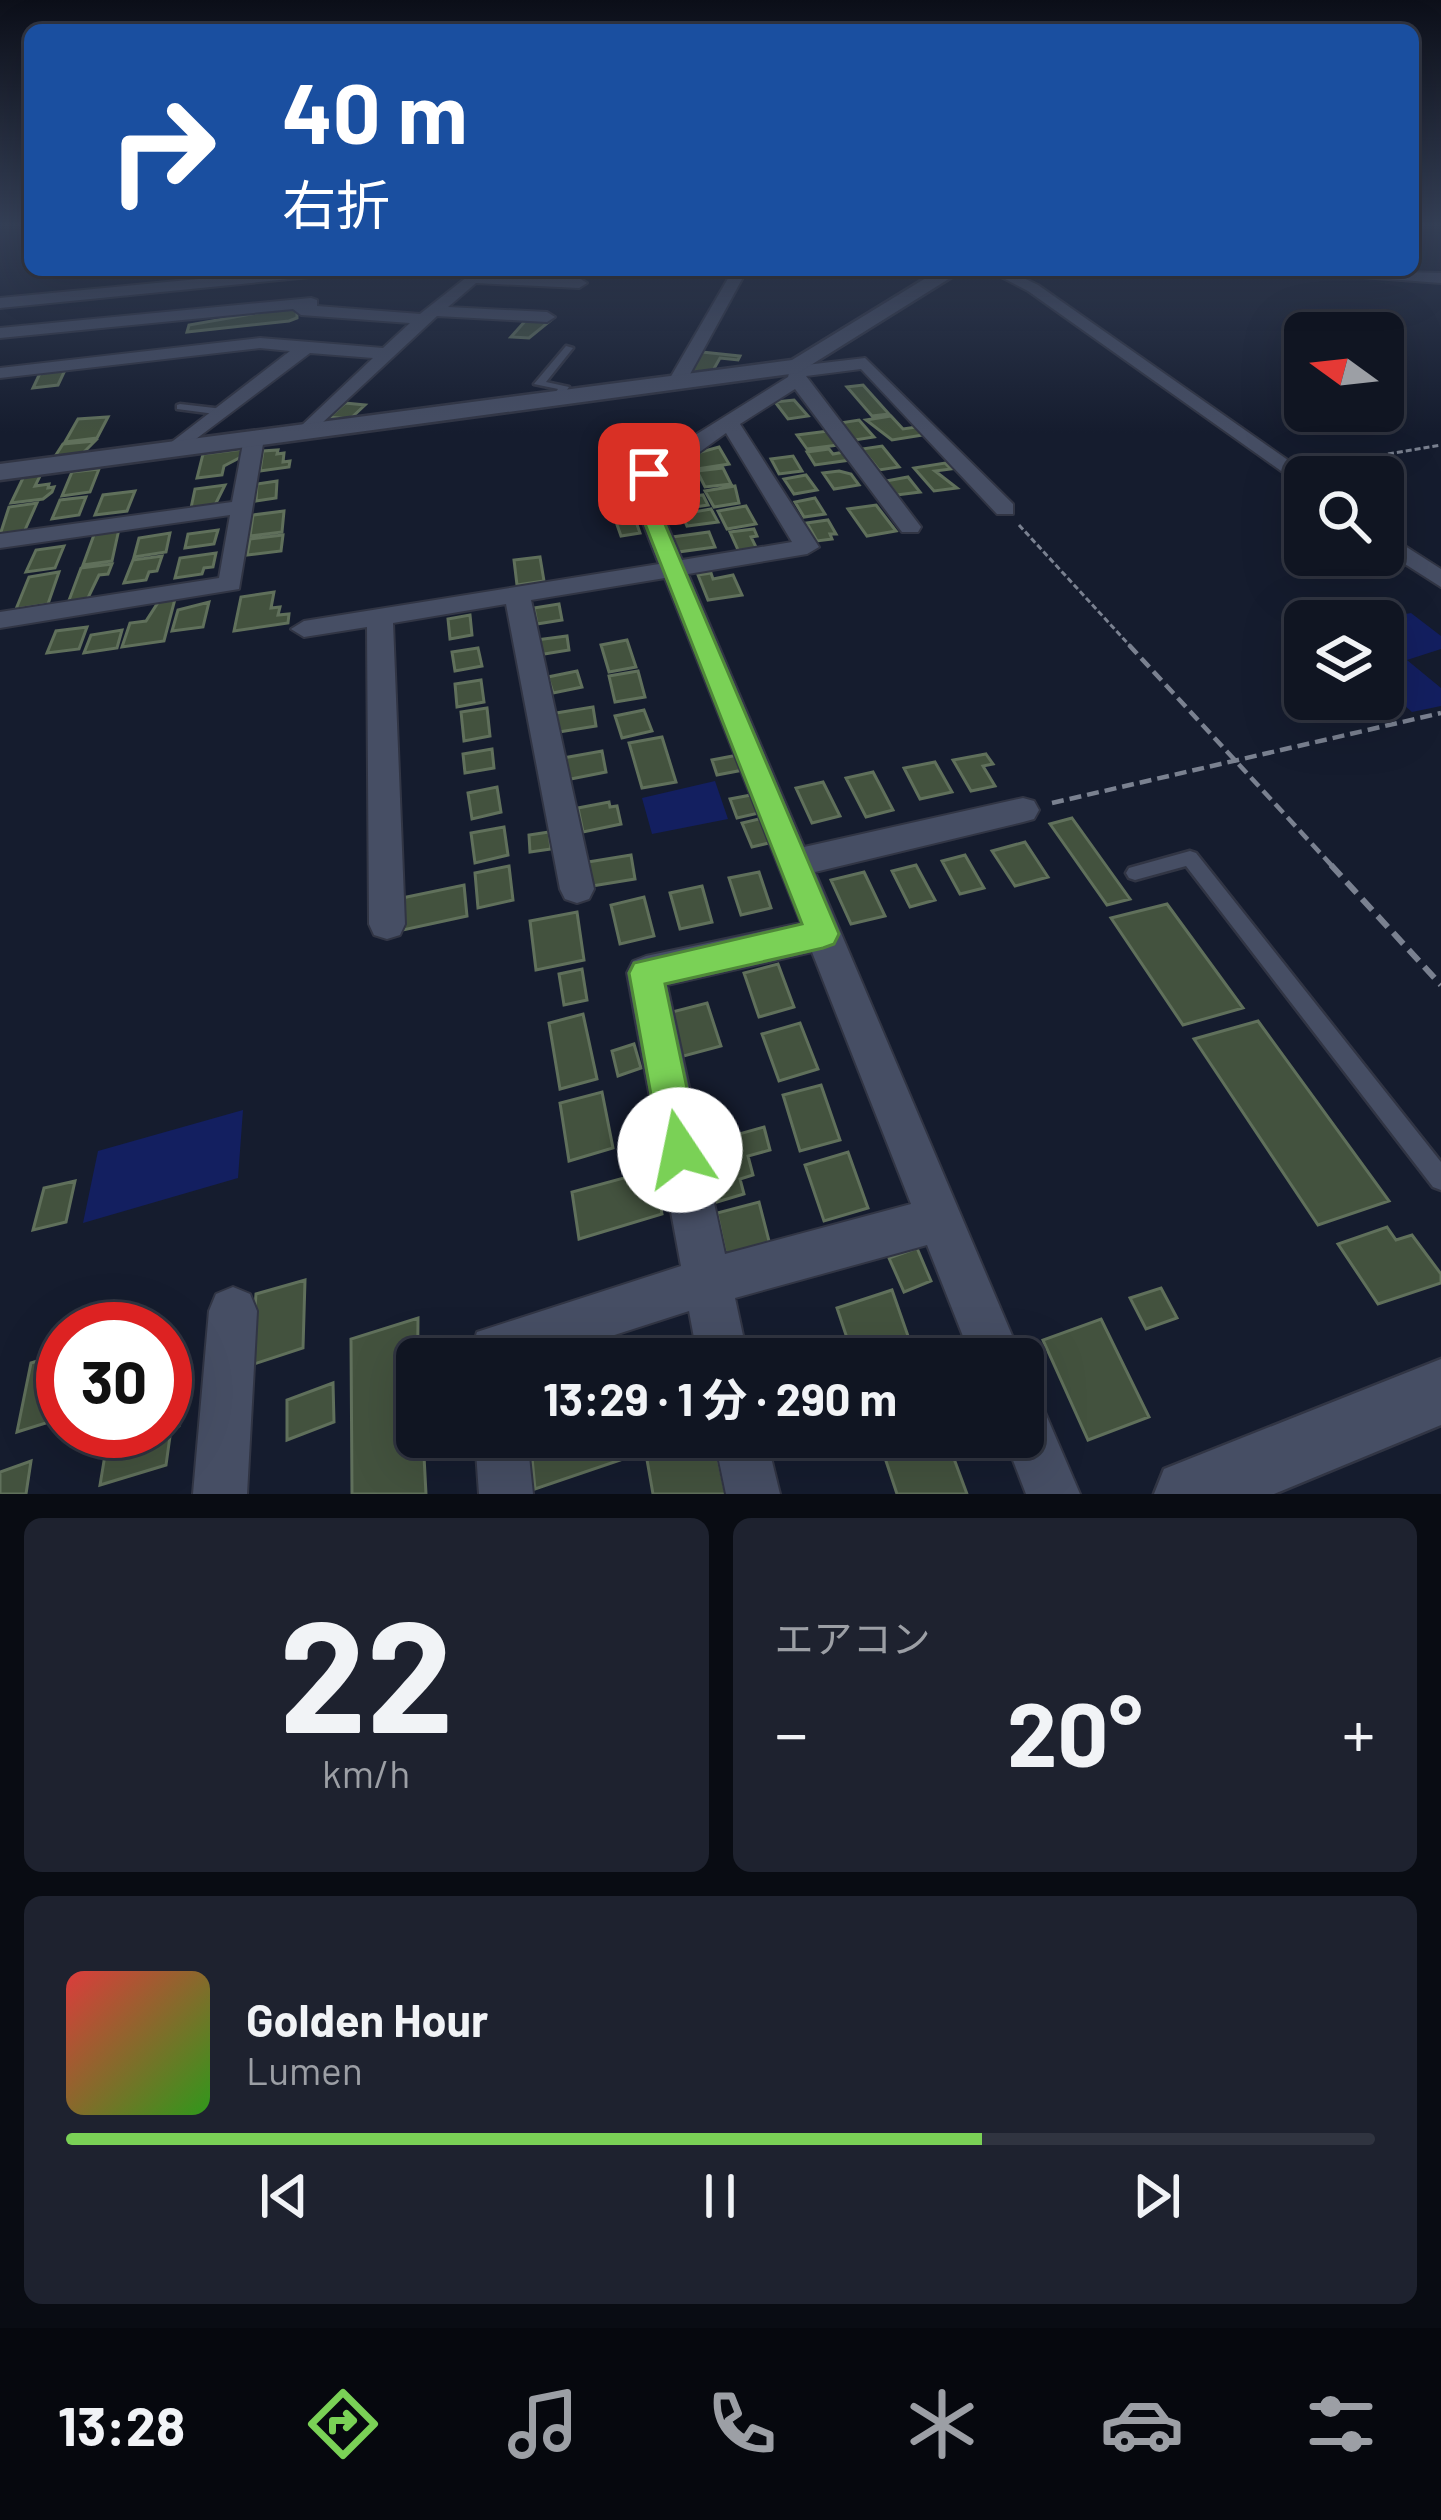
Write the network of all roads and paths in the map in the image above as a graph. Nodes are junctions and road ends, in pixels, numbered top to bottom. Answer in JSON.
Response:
{"nodes":[{"id":1,"x":100,"y":294,"type":"edge"},
{"id":2,"x":324,"y":294,"type":"edge"},
{"id":3,"x":454,"y":294,"type":"edge"},
{"id":4,"x":727,"y":294,"type":"edge"},
{"id":5,"x":916,"y":294,"type":"edge"},
{"id":6,"x":1041,"y":294,"type":"edge"},
{"id":7,"x":87,"y":295,"type":"joint"},
{"id":8,"x":0,"y":303,"type":"edge"},
{"id":9,"x":311,"y":303,"type":"junction"},
{"id":10,"x":429,"y":315,"type":"junction"},
{"id":11,"x":548,"y":317,"type":"dead end"},
{"id":12,"x":0,"y":333,"type":"edge"},
{"id":13,"x":306,"y":348,"type":"junction"},
{"id":14,"x":569,"y":348,"type":"dead end"},
{"id":15,"x":387,"y":354,"type":"junction"},
{"id":16,"x":798,"y":372,"type":"junction"},
{"id":17,"x":0,"y":373,"type":"edge"},
{"id":18,"x":675,"y":385,"type":"junction"},
{"id":19,"x":555,"y":400,"type":"junction"},
{"id":20,"x":180,"y":407,"type":"dead end"},
{"id":21,"x":223,"y":412,"type":"junction"},
{"id":22,"x":730,"y":423,"type":"junction"},
{"id":23,"x":307,"y":431,"type":"junction"},
{"id":24,"x":254,"y":438,"type":"junction"},
{"id":25,"x":1441,"y":445,"type":"edge"},
{"id":26,"x":176,"y":448,"type":"junction"},
{"id":27,"x":1392,"y":456,"type":"edge"},
{"id":28,"x":1284,"y":468,"type":"edge"},
{"id":29,"x":0,"y":472,"type":"edge"},
{"id":30,"x":242,"y":507,"type":"junction"},
{"id":31,"x":1005,"y":509,"type":"joint"},
{"id":32,"x":910,"y":527,"type":"dead end"},
{"id":33,"x":0,"y":541,"type":"edge"},
{"id":34,"x":1404,"y":553,"type":"edge"},
{"id":35,"x":672,"y":570,"type":"junction"},
{"id":36,"x":1441,"y":580,"type":"edge"},
{"id":37,"x":517,"y":595,"type":"junction"},
{"id":38,"x":380,"y":617,"type":"junction"},
{"id":39,"x":0,"y":620,"type":"edge"},
{"id":40,"x":304,"y":629,"type":"dead end"},
{"id":41,"x":1441,"y":712,"type":"edge"},
{"id":42,"x":1233,"y":760,"type":"junction"},
{"id":43,"x":1023,"y":810,"type":"joint"},
{"id":44,"x":795,"y":863,"type":"junction"},
{"id":45,"x":1135,"y":873,"type":"dead end"},
{"id":46,"x":578,"y":889,"type":"dead end"},
{"id":47,"x":387,"y":924,"type":"dead end"},
{"id":48,"x":823,"y":934,"type":"junction"},
{"id":49,"x":1441,"y":985,"type":"edge"},
{"id":50,"x":1441,"y":1179,"type":"edge"},
{"id":51,"x":938,"y":1219,"type":"junction"},
{"id":52,"x":706,"y":1282,"type":"junction"},
{"id":53,"x":233,"y":1311,"type":"dead end"},
{"id":54,"x":529,"y":1338,"type":"edge"},
{"id":55,"x":718,"y":1338,"type":"edge"},
{"id":56,"x":988,"y":1338,"type":"edge"},
{"id":57,"x":1441,"y":1392,"type":"edge"},
{"id":58,"x":503,"y":1458,"type":"edge"},
{"id":59,"x":745,"y":1458,"type":"edge"},
{"id":60,"x":1038,"y":1458,"type":"edge"},
{"id":61,"x":220,"y":1494,"type":"edge"},
{"id":62,"x":506,"y":1494,"type":"edge"},
{"id":63,"x":753,"y":1494,"type":"edge"},
{"id":64,"x":1053,"y":1494,"type":"edge"},
{"id":65,"x":1190,"y":1494,"type":"edge"}],
"edges":[{"from":1,"to":7,"type":"street"},
{"from":2,"to":9,"type":"street"},
{"from":3,"to":10,"type":"street"},
{"from":4,"to":18,"type":"street"},
{"from":5,"to":16,"type":"street"},
{"from":6,"to":28,"type":"street"},
{"from":7,"to":8,"type":"street"},
{"from":9,"to":10,"type":"street"},
{"from":9,"to":12,"type":"street"},
{"from":10,"to":11,"type":"street"},
{"from":10,"to":15,"type":"street"},
{"from":13,"to":15,"type":"street"},
{"from":13,"to":17,"type":"street"},
{"from":13,"to":21,"type":"street"},
{"from":14,"to":19,"type":"lane"},
{"from":15,"to":23,"type":"street"},
{"from":16,"to":18,"type":"street"},
{"from":16,"to":22,"type":"street"},
{"from":16,"to":31,"type":"street"},
{"from":16,"to":32,"type":"street"},
{"from":18,"to":19,"type":"street"},
{"from":19,"to":23,"type":"street"},
{"from":20,"to":21,"type":"lane"},
{"from":21,"to":26,"type":"street"},
{"from":22,"to":35,"type":"street"},
{"from":22,"to":35,"type":"street"},
{"from":23,"to":24,"type":"street"},
{"from":24,"to":26,"type":"street"},
{"from":24,"to":30,"type":"street"},
{"from":25,"to":27,"type":"path"},
{"from":26,"to":29,"type":"street"},
{"from":30,"to":33,"type":"street"},
{"from":30,"to":39,"type":"street"},
{"from":31,"to":42,"type":"path"},
{"from":34,"to":36,"type":"street"},
{"from":35,"to":37,"type":"street"},
{"from":35,"to":44,"type":"street"},
{"from":37,"to":38,"type":"street"},
{"from":37,"to":46,"type":"street"},
{"from":38,"to":40,"type":"street"},
{"from":38,"to":47,"type":"street"},
{"from":41,"to":42,"type":"path"},
{"from":42,"to":43,"type":"path"},
{"from":42,"to":49,"type":"path"},
{"from":43,"to":44,"type":"street"},
{"from":44,"to":48,"type":"street"},
{"from":45,"to":50,"type":"lane"},
{"from":48,"to":51,"type":"street"},
{"from":48,"to":52,"type":"street"},
{"from":51,"to":52,"type":"street"},
{"from":51,"to":56,"type":"street"},
{"from":52,"to":54,"type":"street"},
{"from":52,"to":55,"type":"street"},
{"from":53,"to":61,"type":"street"},
{"from":57,"to":65,"type":"street"},
{"from":58,"to":62,"type":"street"},
{"from":59,"to":63,"type":"street"},
{"from":60,"to":64,"type":"street"}]}
